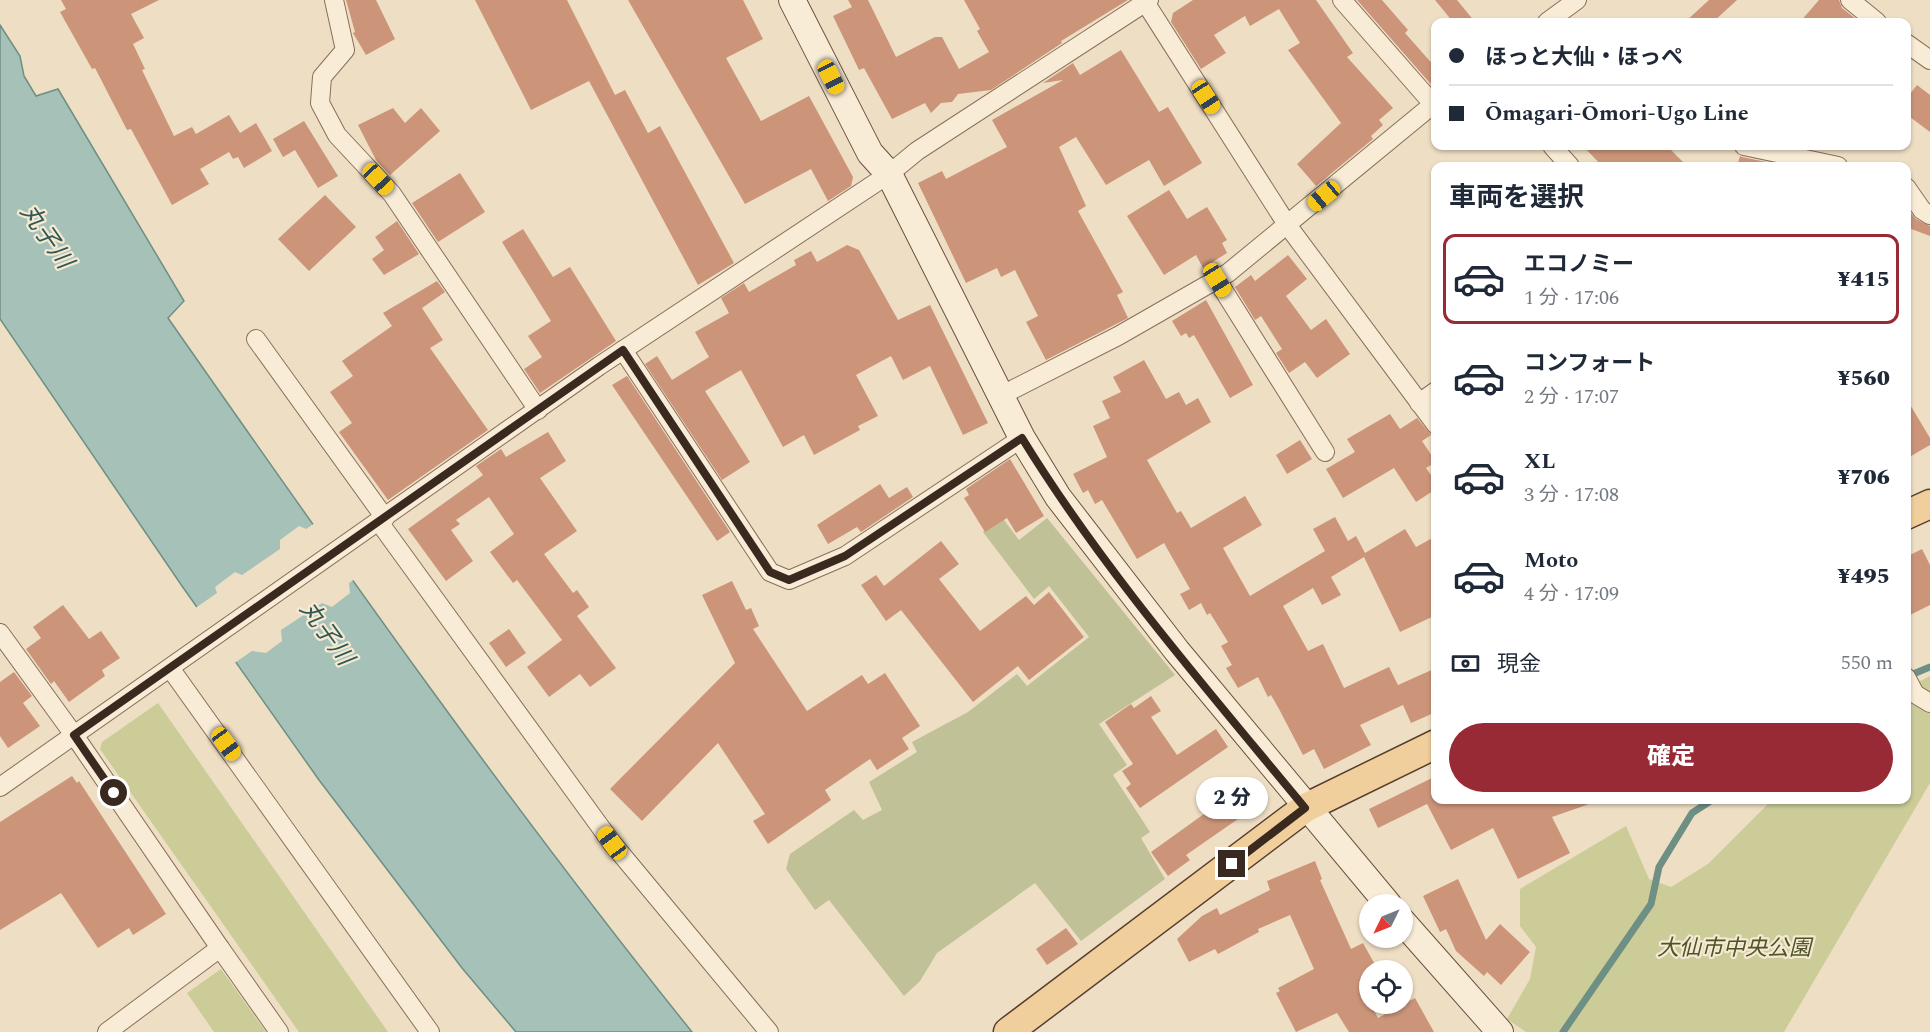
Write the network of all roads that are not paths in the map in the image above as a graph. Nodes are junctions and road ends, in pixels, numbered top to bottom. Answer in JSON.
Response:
{"nodes":[{"id":1,"x":334,"y":0,"type":"edge"},
{"id":2,"x":792,"y":0,"type":"edge"},
{"id":3,"x":1342,"y":0,"type":"edge"},
{"id":4,"x":1577,"y":0,"type":"edge"},
{"id":5,"x":1850,"y":0,"type":"edge"},
{"id":6,"x":1147,"y":1,"type":"edge"},
{"id":7,"x":1552,"y":18,"type":"edge"},
{"id":8,"x":1872,"y":18,"type":"edge"},
{"id":9,"x":1911,"y":47,"type":"edge"},
{"id":10,"x":1930,"y":60,"type":"edge"},
{"id":11,"x":1431,"y":100,"type":"edge"},
{"id":12,"x":1431,"y":106,"type":"edge"},
{"id":13,"x":1556,"y":150,"type":"edge"},
{"id":14,"x":1763,"y":150,"type":"edge"},
{"id":15,"x":1566,"y":162,"type":"edge"},
{"id":16,"x":1819,"y":162,"type":"edge"},
{"id":17,"x":889,"y":174,"type":"junction"},
{"id":18,"x":1911,"y":195,"type":"edge"},
{"id":19,"x":1930,"y":215,"type":"edge"},
{"id":20,"x":1288,"y":226,"type":"junction"},
{"id":21,"x":1217,"y":280,"type":"junction"},
{"id":22,"x":256,"y":339,"type":"dead end"},
{"id":23,"x":623,"y":350,"type":"junction"},
{"id":24,"x":1431,"y":395,"type":"edge"},
{"id":25,"x":1000,"y":396,"type":"junction"},
{"id":26,"x":1419,"y":403,"type":"junction"},
{"id":27,"x":538,"y":410,"type":"junction"},
{"id":28,"x":1431,"y":419,"type":"edge"},
{"id":29,"x":1022,"y":438,"type":"junction"},
{"id":30,"x":1325,"y":452,"type":"dead end"},
{"id":31,"x":1930,"y":504,"type":"edge"},
{"id":32,"x":1911,"y":513,"type":"edge"},
{"id":33,"x":382,"y":520,"type":"junction"},
{"id":34,"x":0,"y":633,"type":"edge"},
{"id":35,"x":175,"y":665,"type":"junction"},
{"id":36,"x":1911,"y":685,"type":"edge"},
{"id":37,"x":1930,"y":704,"type":"edge"},
{"id":38,"x":74,"y":735,"type":"junction"},
{"id":39,"x":1431,"y":746,"type":"edge"},
{"id":40,"x":0,"y":787,"type":"edge"},
{"id":41,"x":1305,"y":808,"type":"junction"},
{"id":42,"x":1379,"y":894,"type":"edge"},
{"id":43,"x":1413,"y":933,"type":"edge"},
{"id":44,"x":220,"y":948,"type":"junction"},
{"id":45,"x":107,"y":1032,"type":"edge"},
{"id":46,"x":279,"y":1032,"type":"edge"},
{"id":47,"x":430,"y":1032,"type":"edge"},
{"id":48,"x":769,"y":1032,"type":"edge"},
{"id":49,"x":1008,"y":1032,"type":"edge"},
{"id":50,"x":1500,"y":1032,"type":"edge"}],
"edges":[{"from":1,"to":27,"type":"street"},
{"from":2,"to":17,"type":"street"},
{"from":3,"to":11,"type":"street"},
{"from":4,"to":7,"type":"street"},
{"from":5,"to":8,"type":"street"},
{"from":6,"to":17,"type":"street"},
{"from":6,"to":20,"type":"street"},
{"from":9,"to":10,"type":"street"},
{"from":12,"to":20,"type":"street"},
{"from":13,"to":15,"type":"street"},
{"from":14,"to":16,"type":"street"},
{"from":17,"to":23,"type":"street"},
{"from":17,"to":25,"type":"street"},
{"from":18,"to":19,"type":"street"},
{"from":20,"to":21,"type":"street"},
{"from":20,"to":26,"type":"street"},
{"from":21,"to":25,"type":"street"},
{"from":21,"to":30,"type":"street"},
{"from":22,"to":33,"type":"street"},
{"from":23,"to":27,"type":"street"},
{"from":23,"to":29,"type":"street"},
{"from":24,"to":26,"type":"street"},
{"from":25,"to":29,"type":"street"},
{"from":26,"to":28,"type":"street"},
{"from":27,"to":33,"type":"street"},
{"from":29,"to":41,"type":"street"},
{"from":31,"to":32,"type":"main road"},
{"from":33,"to":35,"type":"street"},
{"from":33,"to":48,"type":"street"},
{"from":34,"to":38,"type":"street"},
{"from":35,"to":38,"type":"street"},
{"from":35,"to":47,"type":"street"},
{"from":36,"to":37,"type":"street"},
{"from":38,"to":40,"type":"street"},
{"from":38,"to":44,"type":"street"},
{"from":39,"to":41,"type":"main road"},
{"from":41,"to":42,"type":"street"},
{"from":41,"to":49,"type":"main road"},
{"from":43,"to":50,"type":"street"},
{"from":44,"to":45,"type":"street"},
{"from":44,"to":46,"type":"street"}]}
